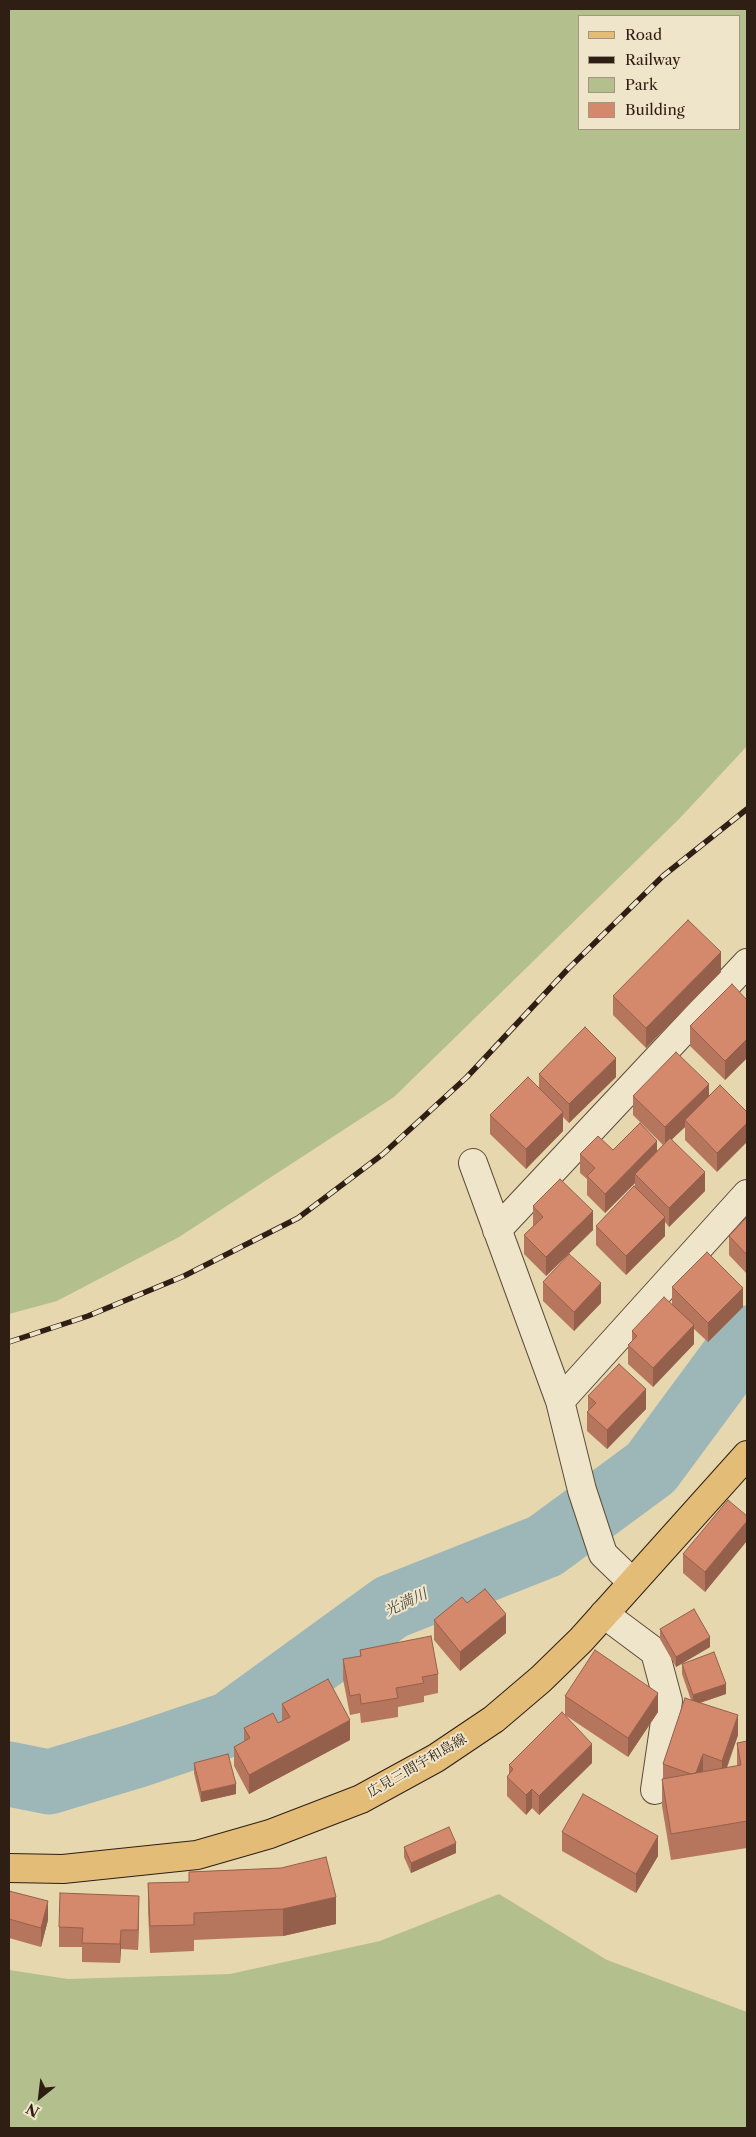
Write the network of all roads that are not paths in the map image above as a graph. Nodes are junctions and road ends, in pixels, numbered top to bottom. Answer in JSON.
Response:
{"nodes":[{"id":1,"x":747,"y":965,"type":"edge"},
{"id":2,"x":473,"y":1163,"type":"dead end"},
{"id":3,"x":747,"y":1194,"type":"edge"},
{"id":4,"x":498,"y":1230,"type":"junction"},
{"id":5,"x":560,"y":1401,"type":"junction"},
{"id":6,"x":747,"y":1455,"type":"edge"},
{"id":7,"x":632,"y":1582,"type":"junction"},
{"id":8,"x":604,"y":1614,"type":"junction"},
{"id":9,"x":655,"y":1790,"type":"dead end"},
{"id":10,"x":9,"y":1868,"type":"edge"}],
"edges":[{"from":1,"to":4,"type":"street"},
{"from":2,"to":4,"type":"street"},
{"from":3,"to":5,"type":"street"},
{"from":4,"to":5,"type":"street"},
{"from":5,"to":7,"type":"street"},
{"from":6,"to":7,"type":"main road","name":"広見三間宇和島線"},
{"from":7,"to":8,"type":"main road","name":"広見三間宇和島線"},
{"from":8,"to":9,"type":"street"},
{"from":8,"to":10,"type":"main road","name":"広見三間宇和島線"}]}
